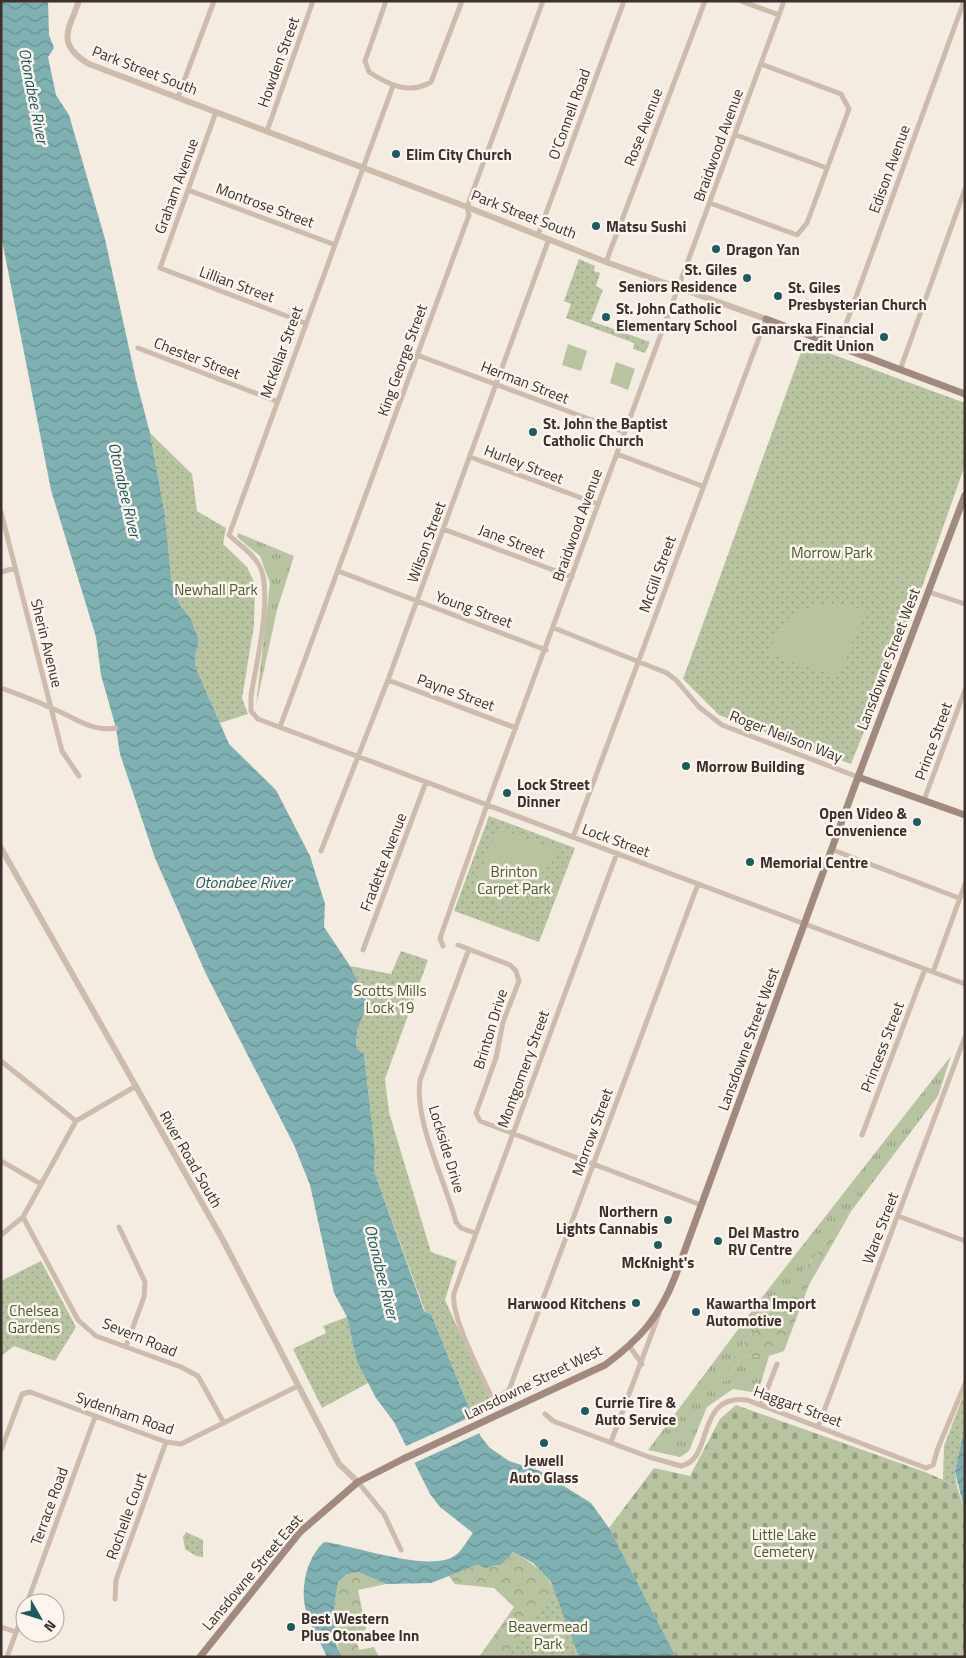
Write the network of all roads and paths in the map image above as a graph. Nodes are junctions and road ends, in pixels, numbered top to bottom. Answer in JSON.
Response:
{"nodes":[{"id":1,"x":79,"y":1,"type":"edge"},
{"id":2,"x":214,"y":1,"type":"edge"},
{"id":3,"x":313,"y":1,"type":"edge"},
{"id":4,"x":386,"y":1,"type":"edge"},
{"id":5,"x":462,"y":1,"type":"edge"},
{"id":6,"x":543,"y":1,"type":"edge"},
{"id":7,"x":624,"y":1,"type":"edge"},
{"id":8,"x":704,"y":1,"type":"edge"},
{"id":9,"x":741,"y":1,"type":"edge"},
{"id":10,"x":784,"y":1,"type":"edge"},
{"id":11,"x":964,"y":1,"type":"edge"},
{"id":12,"x":779,"y":15,"type":"junction"},
{"id":13,"x":760,"y":64,"type":"junction"},
{"id":14,"x":393,"y":86,"type":"junction"},
{"id":15,"x":178,"y":97,"type":"junction"},
{"id":16,"x":216,"y":112,"type":"junction"},
{"id":17,"x":267,"y":131,"type":"junction"},
{"id":18,"x":736,"y":135,"type":"junction"},
{"id":19,"x":362,"y":168,"type":"junction"},
{"id":20,"x":826,"y":168,"type":"junction"},
{"id":21,"x":965,"y":189,"type":"edge"},
{"id":22,"x":188,"y":190,"type":"junction"},
{"id":23,"x":710,"y":203,"type":"junction"},
{"id":24,"x":467,"y":207,"type":"junction"},
{"id":25,"x":538,"y":235,"type":"junction"},
{"id":26,"x":550,"y":239,"type":"junction"},
{"id":27,"x":333,"y":244,"type":"junction"},
{"id":28,"x":606,"y":262,"type":"junction"},
{"id":29,"x":160,"y":268,"type":"joint"},
{"id":30,"x":679,"y":288,"type":"junction"},
{"id":31,"x":766,"y":319,"type":"junction"},
{"id":32,"x":305,"y":323,"type":"junction"},
{"id":33,"x":838,"y":346,"type":"junction"},
{"id":34,"x":138,"y":348,"type":"dead end"},
{"id":35,"x":417,"y":356,"type":"junction"},
{"id":36,"x":900,"y":370,"type":"junction"},
{"id":37,"x":496,"y":384,"type":"junction"},
{"id":38,"x":965,"y":394,"type":"edge"},
{"id":39,"x":276,"y":401,"type":"junction"},
{"id":40,"x":624,"y":432,"type":"junction"},
{"id":41,"x":616,"y":454,"type":"junction"},
{"id":42,"x":470,"y":457,"type":"junction"},
{"id":43,"x":702,"y":486,"type":"junction"},
{"id":44,"x":965,"y":495,"type":"edge"},
{"id":45,"x":598,"y":504,"type":"junction"},
{"id":46,"x":1,"y":512,"type":"edge"},
{"id":47,"x":444,"y":529,"type":"junction"},
{"id":48,"x":15,"y":568,"type":"junction"},
{"id":49,"x":338,"y":571,"type":"junction"},
{"id":50,"x":1,"y":572,"type":"edge"},
{"id":51,"x":572,"y":577,"type":"junction"},
{"id":52,"x":929,"y":592,"type":"junction"},
{"id":53,"x":417,"y":602,"type":"junction"},
{"id":54,"x":965,"y":604,"type":"edge"},
{"id":55,"x":554,"y":628,"type":"junction"},
{"id":56,"x":546,"y":650,"type":"junction"},
{"id":57,"x":640,"y":660,"type":"junction"},
{"id":58,"x":388,"y":680,"type":"junction"},
{"id":59,"x":1,"y":688,"type":"edge"},
{"id":60,"x":965,"y":690,"type":"edge"},
{"id":61,"x":51,"y":707,"type":"junction"},
{"id":62,"x":258,"y":719,"type":"joint"},
{"id":63,"x":280,"y":727,"type":"junction"},
{"id":64,"x":116,"y":728,"type":"dead end"},
{"id":65,"x":516,"y":728,"type":"junction"},
{"id":66,"x":358,"y":756,"type":"junction"},
{"id":67,"x":78,"y":776,"type":"dead end"},
{"id":68,"x":858,"y":777,"type":"junction"},
{"id":69,"x":426,"y":782,"type":"junction"},
{"id":70,"x":924,"y":800,"type":"junction"},
{"id":71,"x":488,"y":805,"type":"junction"},
{"id":72,"x":965,"y":815,"type":"edge"},
{"id":73,"x":574,"y":837,"type":"junction"},
{"id":74,"x":1,"y":848,"type":"edge"},
{"id":75,"x":833,"y":850,"type":"junction"},
{"id":76,"x":321,"y":851,"type":"dead end"},
{"id":77,"x":617,"y":853,"type":"junction"},
{"id":78,"x":698,"y":884,"type":"junction"},
{"id":79,"x":965,"y":884,"type":"edge"},
{"id":80,"x":960,"y":898,"type":"junction"},
{"id":81,"x":805,"y":925,"type":"junction"},
{"id":82,"x":458,"y":945,"type":"dead end"},
{"id":83,"x":443,"y":946,"type":"dead end"},
{"id":84,"x":469,"y":949,"type":"junction"},
{"id":85,"x":363,"y":950,"type":"dead end"},
{"id":86,"x":925,"y":969,"type":"junction"},
{"id":87,"x":933,"y":972,"type":"junction"},
{"id":88,"x":965,"y":984,"type":"edge"},
{"id":89,"x":965,"y":1037,"type":"edge"},
{"id":90,"x":1,"y":1061,"type":"edge"},
{"id":91,"x":136,"y":1086,"type":"junction"},
{"id":92,"x":76,"y":1121,"type":"junction"},
{"id":93,"x":512,"y":1135,"type":"junction"},
{"id":94,"x":862,"y":1135,"type":"dead end"},
{"id":95,"x":1,"y":1161,"type":"edge"},
{"id":96,"x":593,"y":1165,"type":"junction"},
{"id":97,"x":41,"y":1184,"type":"junction"},
{"id":98,"x":701,"y":1205,"type":"junction"},
{"id":99,"x":898,"y":1216,"type":"junction"},
{"id":100,"x":23,"y":1217,"type":"junction"},
{"id":101,"x":119,"y":1227,"type":"dead end"},
{"id":102,"x":475,"y":1233,"type":"junction"},
{"id":103,"x":1,"y":1235,"type":"edge"},
{"id":104,"x":965,"y":1241,"type":"edge"},
{"id":105,"x":454,"y":1294,"type":"joint"},
{"id":106,"x":660,"y":1312,"type":"junction"},
{"id":107,"x":126,"y":1346,"type":"junction"},
{"id":108,"x":630,"y":1347,"type":"junction"},
{"id":109,"x":642,"y":1364,"type":"junction"},
{"id":110,"x":777,"y":1364,"type":"dead end"},
{"id":111,"x":965,"y":1384,"type":"edge"},
{"id":112,"x":298,"y":1386,"type":"junction"},
{"id":113,"x":761,"y":1405,"type":"junction"},
{"id":114,"x":545,"y":1414,"type":"dead end"},
{"id":115,"x":95,"y":1417,"type":"junction"},
{"id":116,"x":224,"y":1422,"type":"junction"},
{"id":117,"x":818,"y":1427,"type":"junction"},
{"id":118,"x":166,"y":1442,"type":"junction"},
{"id":119,"x":611,"y":1442,"type":"junction"},
{"id":120,"x":1,"y":1450,"type":"edge"},
{"id":121,"x":403,"y":1459,"type":"joint"},
{"id":122,"x":358,"y":1482,"type":"junction"},
{"id":123,"x":401,"y":1550,"type":"dead end"},
{"id":124,"x":31,"y":1593,"type":"edge"},
{"id":125,"x":116,"y":1599,"type":"dead end"},
{"id":126,"x":1,"y":1627,"type":"edge"},
{"id":127,"x":15,"y":1632,"type":"edge"},
{"id":128,"x":15,"y":1635,"type":"edge"},
{"id":129,"x":7,"y":1657,"type":"edge"},
{"id":130,"x":200,"y":1657,"type":"edge"}],
"edges":[{"from":1,"to":15,"type":"street","name":"Park Street South"},
{"from":2,"to":15,"type":"street"},
{"from":3,"to":17,"type":"street","name":"Howden Street"},
{"from":4,"to":14,"type":"street"},
{"from":5,"to":14,"type":"street"},
{"from":6,"to":24,"type":"street","name":"King George Street"},
{"from":7,"to":25,"type":"street","name":"O'Connell Road"},
{"from":8,"to":28,"type":"street","name":"Rose Avenue"},
{"from":9,"to":12,"type":"street"},
{"from":10,"to":12,"type":"street","name":"Braidwood Avenue"},
{"from":11,"to":33,"type":"street","name":"Edison Avenue"},
{"from":12,"to":13,"type":"street","name":"Braidwood Avenue"},
{"from":13,"to":18,"type":"street","name":"Braidwood Avenue"},
{"from":13,"to":20,"type":"street"},
{"from":14,"to":19,"type":"street","name":"McKellar Street"},
{"from":15,"to":16,"type":"street","name":"Park Street South"},
{"from":16,"to":17,"type":"street","name":"Park Street South"},
{"from":16,"to":22,"type":"street","name":"Graham Avenue"},
{"from":17,"to":19,"type":"street","name":"Park Street South"},
{"from":18,"to":20,"type":"street"},
{"from":18,"to":23,"type":"street","name":"Braidwood Avenue"},
{"from":19,"to":24,"type":"street","name":"Park Street South"},
{"from":19,"to":27,"type":"street","name":"McKellar Street"},
{"from":20,"to":23,"type":"street"},
{"from":21,"to":36,"type":"street"},
{"from":22,"to":27,"type":"street","name":"Montrose Street"},
{"from":22,"to":29,"type":"street","name":"Graham Avenue"},
{"from":23,"to":30,"type":"street","name":"Braidwood Avenue"},
{"from":24,"to":25,"type":"street","name":"Park Street South"},
{"from":24,"to":35,"type":"street","name":"King George Street"},
{"from":25,"to":26,"type":"street","name":"Park Street South"},
{"from":26,"to":28,"type":"street","name":"Park Street South"},
{"from":26,"to":37,"type":"street","name":"Wilson Street"},
{"from":27,"to":32,"type":"street","name":"McKellar Street"},
{"from":28,"to":30,"type":"street","name":"Park Street South"},
{"from":29,"to":32,"type":"street","name":"Lillian Street"},
{"from":30,"to":31,"type":"street","name":"Park Street South"},
{"from":30,"to":40,"type":"street","name":"Braidwood Avenue"},
{"from":31,"to":33,"type":"main road","name":"Park Street South"},
{"from":31,"to":43,"type":"street","name":"McGill Street"},
{"from":32,"to":39,"type":"street","name":"McKellar Street"},
{"from":33,"to":36,"type":"main road","name":"Park Street South"},
{"from":34,"to":39,"type":"street","name":"Chester Street"},
{"from":35,"to":37,"type":"street","name":"Herman Street"},
{"from":35,"to":49,"type":"street","name":"King George Street"},
{"from":36,"to":38,"type":"main road","name":"Park Street South"},
{"from":37,"to":40,"type":"street","name":"Herman Street"},
{"from":37,"to":42,"type":"street","name":"Wilson Street"},
{"from":39,"to":62,"type":"street","name":"McKellar Street"},
{"from":40,"to":41,"type":"street","name":"Braidwood Avenue"},
{"from":41,"to":43,"type":"street"},
{"from":41,"to":45,"type":"street","name":"Braidwood Avenue"},
{"from":42,"to":45,"type":"street","name":"Hurley Street"},
{"from":42,"to":47,"type":"street","name":"Wilson Street"},
{"from":43,"to":57,"type":"street","name":"McGill Street"},
{"from":44,"to":52,"type":"main road","name":"Lansdowne Street West"},
{"from":45,"to":51,"type":"street","name":"Braidwood Avenue"},
{"from":46,"to":48,"type":"street","name":"Sherin Avenue"},
{"from":47,"to":51,"type":"street","name":"Jane Street"},
{"from":47,"to":53,"type":"street","name":"Wilson Street"},
{"from":48,"to":50,"type":"street"},
{"from":48,"to":61,"type":"street","name":"Sherin Avenue"},
{"from":49,"to":53,"type":"street","name":"Young Street"},
{"from":49,"to":63,"type":"street","name":"King George Street"},
{"from":51,"to":55,"type":"street","name":"Braidwood Avenue"},
{"from":52,"to":54,"type":"street"},
{"from":52,"to":68,"type":"main road","name":"Lansdowne Street West"},
{"from":53,"to":56,"type":"street","name":"Young Street"},
{"from":53,"to":58,"type":"street","name":"Wilson Street"},
{"from":55,"to":56,"type":"street","name":"Braidwood Avenue"},
{"from":55,"to":57,"type":"street","name":"Roger Neilson Way"},
{"from":56,"to":65,"type":"street","name":"Braidwood Avenue"},
{"from":57,"to":68,"type":"street","name":"Roger Neilson Way"},
{"from":57,"to":73,"type":"street","name":"McGill Street"},
{"from":58,"to":65,"type":"street","name":"Payne Street"},
{"from":58,"to":66,"type":"street","name":"Wilson Street"},
{"from":59,"to":61,"type":"street"},
{"from":60,"to":70,"type":"street","name":"Prince Street"},
{"from":61,"to":64,"type":"street"},
{"from":61,"to":67,"type":"street","name":"Sherin Avenue"},
{"from":62,"to":63,"type":"street","name":"Lock Street"},
{"from":63,"to":66,"type":"street","name":"Lock Street"},
{"from":65,"to":71,"type":"street","name":"Braidwood Avenue"},
{"from":66,"to":69,"type":"street","name":"Lock Street"},
{"from":66,"to":76,"type":"street","name":"Wilson Street"},
{"from":68,"to":70,"type":"main road"},
{"from":68,"to":75,"type":"main road","name":"Lansdowne Street West"},
{"from":69,"to":71,"type":"street","name":"Lock Street"},
{"from":69,"to":85,"type":"street","name":"Fradette Avenue"},
{"from":70,"to":72,"type":"main road"},
{"from":71,"to":73,"type":"street","name":"Lock Street"},
{"from":71,"to":83,"type":"street","name":"Braidwood Avenue"},
{"from":73,"to":77,"type":"street","name":"Lock Street"},
{"from":74,"to":91,"type":"street","name":"River Road South"},
{"from":75,"to":80,"type":"street"},
{"from":75,"to":81,"type":"main road","name":"Lansdowne Street West"},
{"from":77,"to":78,"type":"street","name":"Lock Street"},
{"from":77,"to":93,"type":"street","name":"Montgomery Street"},
{"from":78,"to":81,"type":"street","name":"Lock Street"},
{"from":78,"to":96,"type":"street","name":"Morrow Street"},
{"from":79,"to":80,"type":"street"},
{"from":80,"to":87,"type":"street"},
{"from":81,"to":86,"type":"street","name":"Lock Street"},
{"from":81,"to":98,"type":"main road","name":"Lansdowne Street West"},
{"from":82,"to":84,"type":"street","name":"Brinton Drive"},
{"from":84,"to":93,"type":"street","name":"Brinton Drive"},
{"from":84,"to":102,"type":"street","name":"Lockside Drive"},
{"from":86,"to":87,"type":"street","name":"Lock Street"},
{"from":86,"to":94,"type":"street","name":"Princess Street"},
{"from":87,"to":88,"type":"street","name":"Lock Street"},
{"from":89,"to":99,"type":"street","name":"Ware Street"},
{"from":90,"to":92,"type":"street"},
{"from":91,"to":92,"type":"street"},
{"from":91,"to":112,"type":"street","name":"River Road South"},
{"from":92,"to":97,"type":"street"},
{"from":93,"to":96,"type":"street"},
{"from":93,"to":102,"type":"street","name":"Montgomery Street"},
{"from":95,"to":97,"type":"street"},
{"from":96,"to":98,"type":"street"},
{"from":96,"to":105,"type":"street","name":"Morrow Street"},
{"from":97,"to":100,"type":"street"},
{"from":98,"to":106,"type":"main road","name":"Lansdowne Street West"},
{"from":99,"to":104,"type":"street"},
{"from":99,"to":117,"type":"street","name":"Ware Street"},
{"from":100,"to":103,"type":"street"},
{"from":100,"to":107,"type":"street","name":"Severn Road"},
{"from":101,"to":107,"type":"street"},
{"from":102,"to":105,"type":"street","name":"Montgomery Street"},
{"from":106,"to":108,"type":"main road","name":"Lansdowne Street West"},
{"from":106,"to":109,"type":"street"},
{"from":107,"to":116,"type":"street","name":"Severn Road"},
{"from":108,"to":109,"type":"street"},
{"from":108,"to":121,"type":"main road","name":"Lansdowne Street West"},
{"from":109,"to":119,"type":"street"},
{"from":110,"to":113,"type":"street"},
{"from":111,"to":117,"type":"street","name":"Haggart Street"},
{"from":112,"to":116,"type":"street","name":"Sydenham Road"},
{"from":112,"to":122,"type":"street","name":"River Road South"},
{"from":113,"to":117,"type":"street","name":"Haggart Street"},
{"from":113,"to":119,"type":"street","name":"Haggart Street"},
{"from":114,"to":119,"type":"street","name":"Haggart Street"},
{"from":115,"to":118,"type":"street","name":"Sydenham Road"},
{"from":115,"to":120,"type":"street","name":"Sydenham Road"},
{"from":115,"to":124,"type":"street","name":"Terrace Road"},
{"from":116,"to":118,"type":"street","name":"Sydenham Road"},
{"from":118,"to":125,"type":"street","name":"Rochelle Court"},
{"from":121,"to":122,"type":"main road","name":"Lansdowne Street East"},
{"from":122,"to":123,"type":"street"},
{"from":122,"to":130,"type":"main road","name":"Lansdowne Street East"},
{"from":126,"to":127,"type":"street"},
{"from":128,"to":129,"type":"street"}]}
